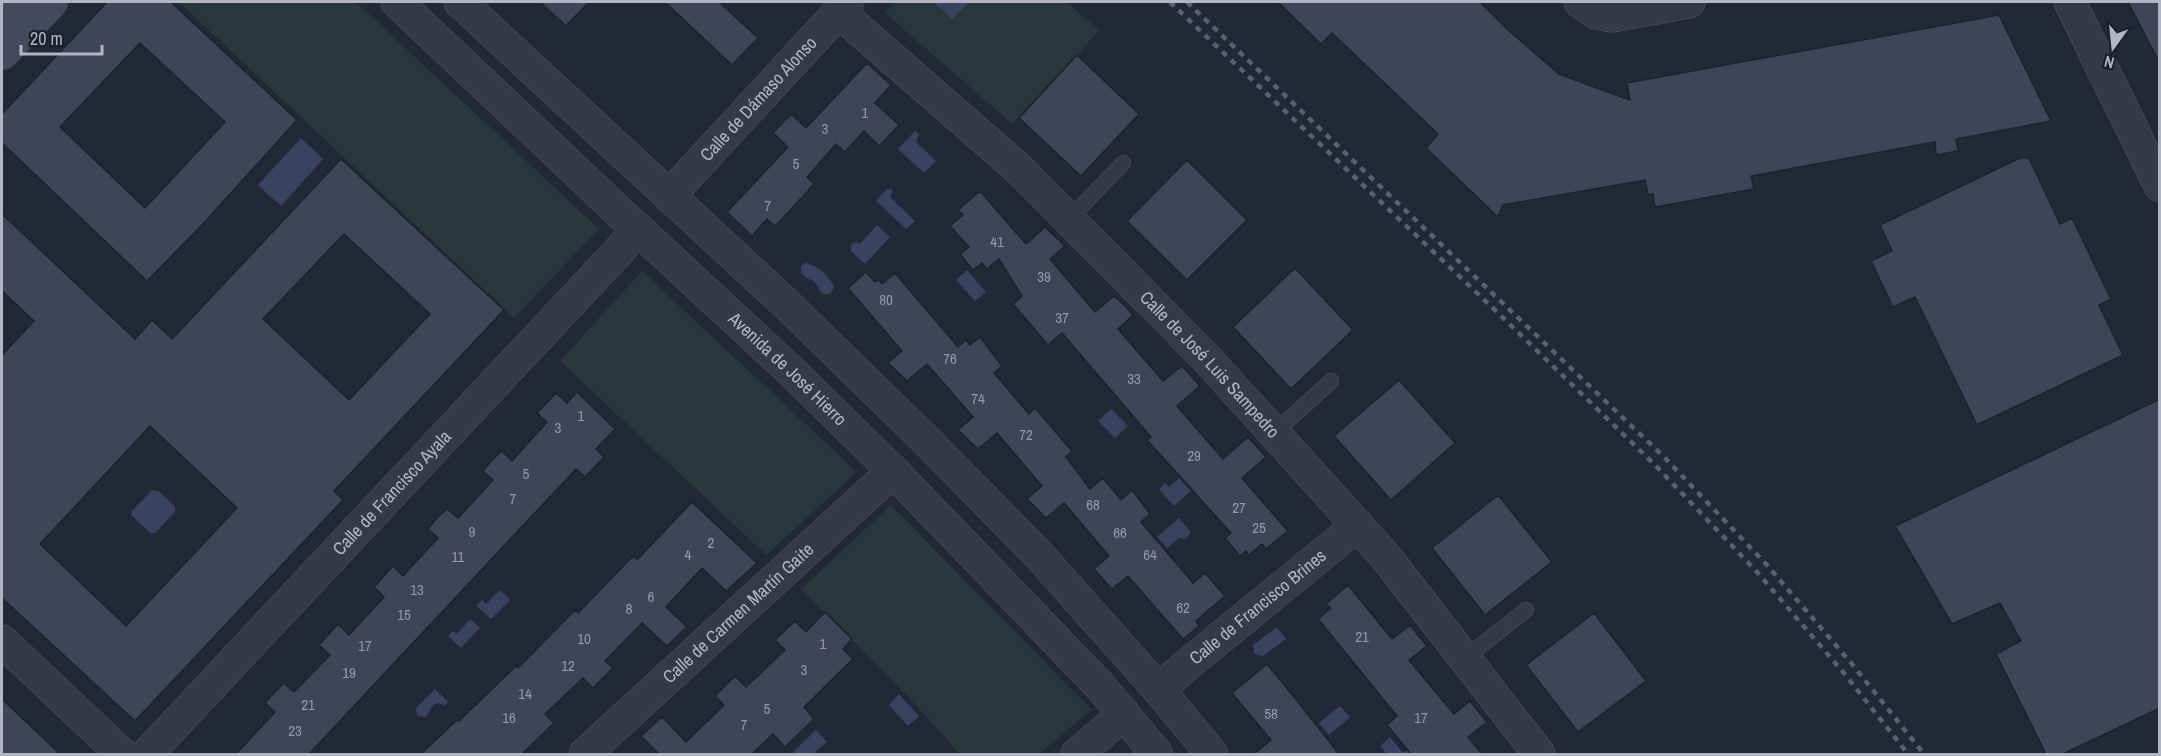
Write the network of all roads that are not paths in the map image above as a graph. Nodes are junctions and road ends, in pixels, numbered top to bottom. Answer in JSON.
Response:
{"nodes":[{"id":1,"x":14,"y":2,"type":"edge"},
{"id":2,"x":51,"y":2,"type":"edge"},
{"id":3,"x":397,"y":2,"type":"edge"},
{"id":4,"x":460,"y":2,"type":"edge"},
{"id":5,"x":1580,"y":2,"type":"edge"},
{"id":6,"x":1689,"y":2,"type":"edge"},
{"id":7,"x":2070,"y":2,"type":"edge"},
{"id":8,"x":843,"y":7,"type":"edge"},
{"id":9,"x":2,"y":15,"type":"edge"},
{"id":10,"x":2,"y":53,"type":"edge"},
{"id":11,"x":1123,"y":163,"type":"dead end"},
{"id":12,"x":2160,"y":186,"type":"edge"},
{"id":13,"x":669,"y":196,"type":"junction"},
{"id":14,"x":1069,"y":219,"type":"junction"},
{"id":15,"x":638,"y":229,"type":"junction"},
{"id":16,"x":1331,"y":381,"type":"dead end"},
{"id":17,"x":1274,"y":433,"type":"junction"},
{"id":18,"x":893,"y":471,"type":"junction"},
{"id":19,"x":1358,"y":525,"type":"junction"},
{"id":20,"x":1526,"y":610,"type":"dead end"},
{"id":21,"x":2,"y":641,"type":"edge"},
{"id":22,"x":1465,"y":658,"type":"junction"},
{"id":23,"x":1159,"y":690,"type":"junction"},
{"id":24,"x":1124,"y":714,"type":"junction"},
{"id":25,"x":123,"y":754,"type":"edge"},
{"id":26,"x":147,"y":754,"type":"edge"},
{"id":27,"x":585,"y":754,"type":"edge"},
{"id":28,"x":1077,"y":754,"type":"edge"},
{"id":29,"x":1157,"y":754,"type":"edge"},
{"id":30,"x":1212,"y":754,"type":"edge"},
{"id":31,"x":1539,"y":754,"type":"edge"}],
"edges":[{"from":1,"to":9,"type":"street"},
{"from":2,"to":10,"type":"street"},
{"from":3,"to":15,"type":"street","name":"Avenida de José Hierro"},
{"from":4,"to":13,"type":"street"},
{"from":5,"to":6,"type":"street"},
{"from":7,"to":12,"type":"street"},
{"from":8,"to":13,"type":"street","name":"Calle de Dámaso Alonso"},
{"from":8,"to":14,"type":"street","name":"Calle de José Luis Sampedro"},
{"from":11,"to":14,"type":"lane"},
{"from":13,"to":23,"type":"street"},
{"from":14,"to":17,"type":"street","name":"Calle de José Luis Sampedro"},
{"from":15,"to":18,"type":"street","name":"Avenida de José Hierro"},
{"from":15,"to":26,"type":"street","name":"Calle de Francisco Ayala"},
{"from":16,"to":17,"type":"lane"},
{"from":17,"to":19,"type":"street","name":"Calle de José Luis Sampedro"},
{"from":18,"to":24,"type":"street","name":"Avenida de José Hierro"},
{"from":18,"to":27,"type":"street","name":"Calle de Carmen Martín Gaite"},
{"from":19,"to":22,"type":"street","name":"Calle de José Luis Sampedro"},
{"from":19,"to":23,"type":"street","name":"Calle de Francisco Brines"},
{"from":20,"to":22,"type":"lane"},
{"from":21,"to":25,"type":"street"},
{"from":22,"to":31,"type":"street","name":"Calle de José Luis Sampedro"},
{"from":23,"to":30,"type":"street"},
{"from":24,"to":28,"type":"street"},
{"from":24,"to":29,"type":"street","name":"Avenida de José Hierro"}]}
